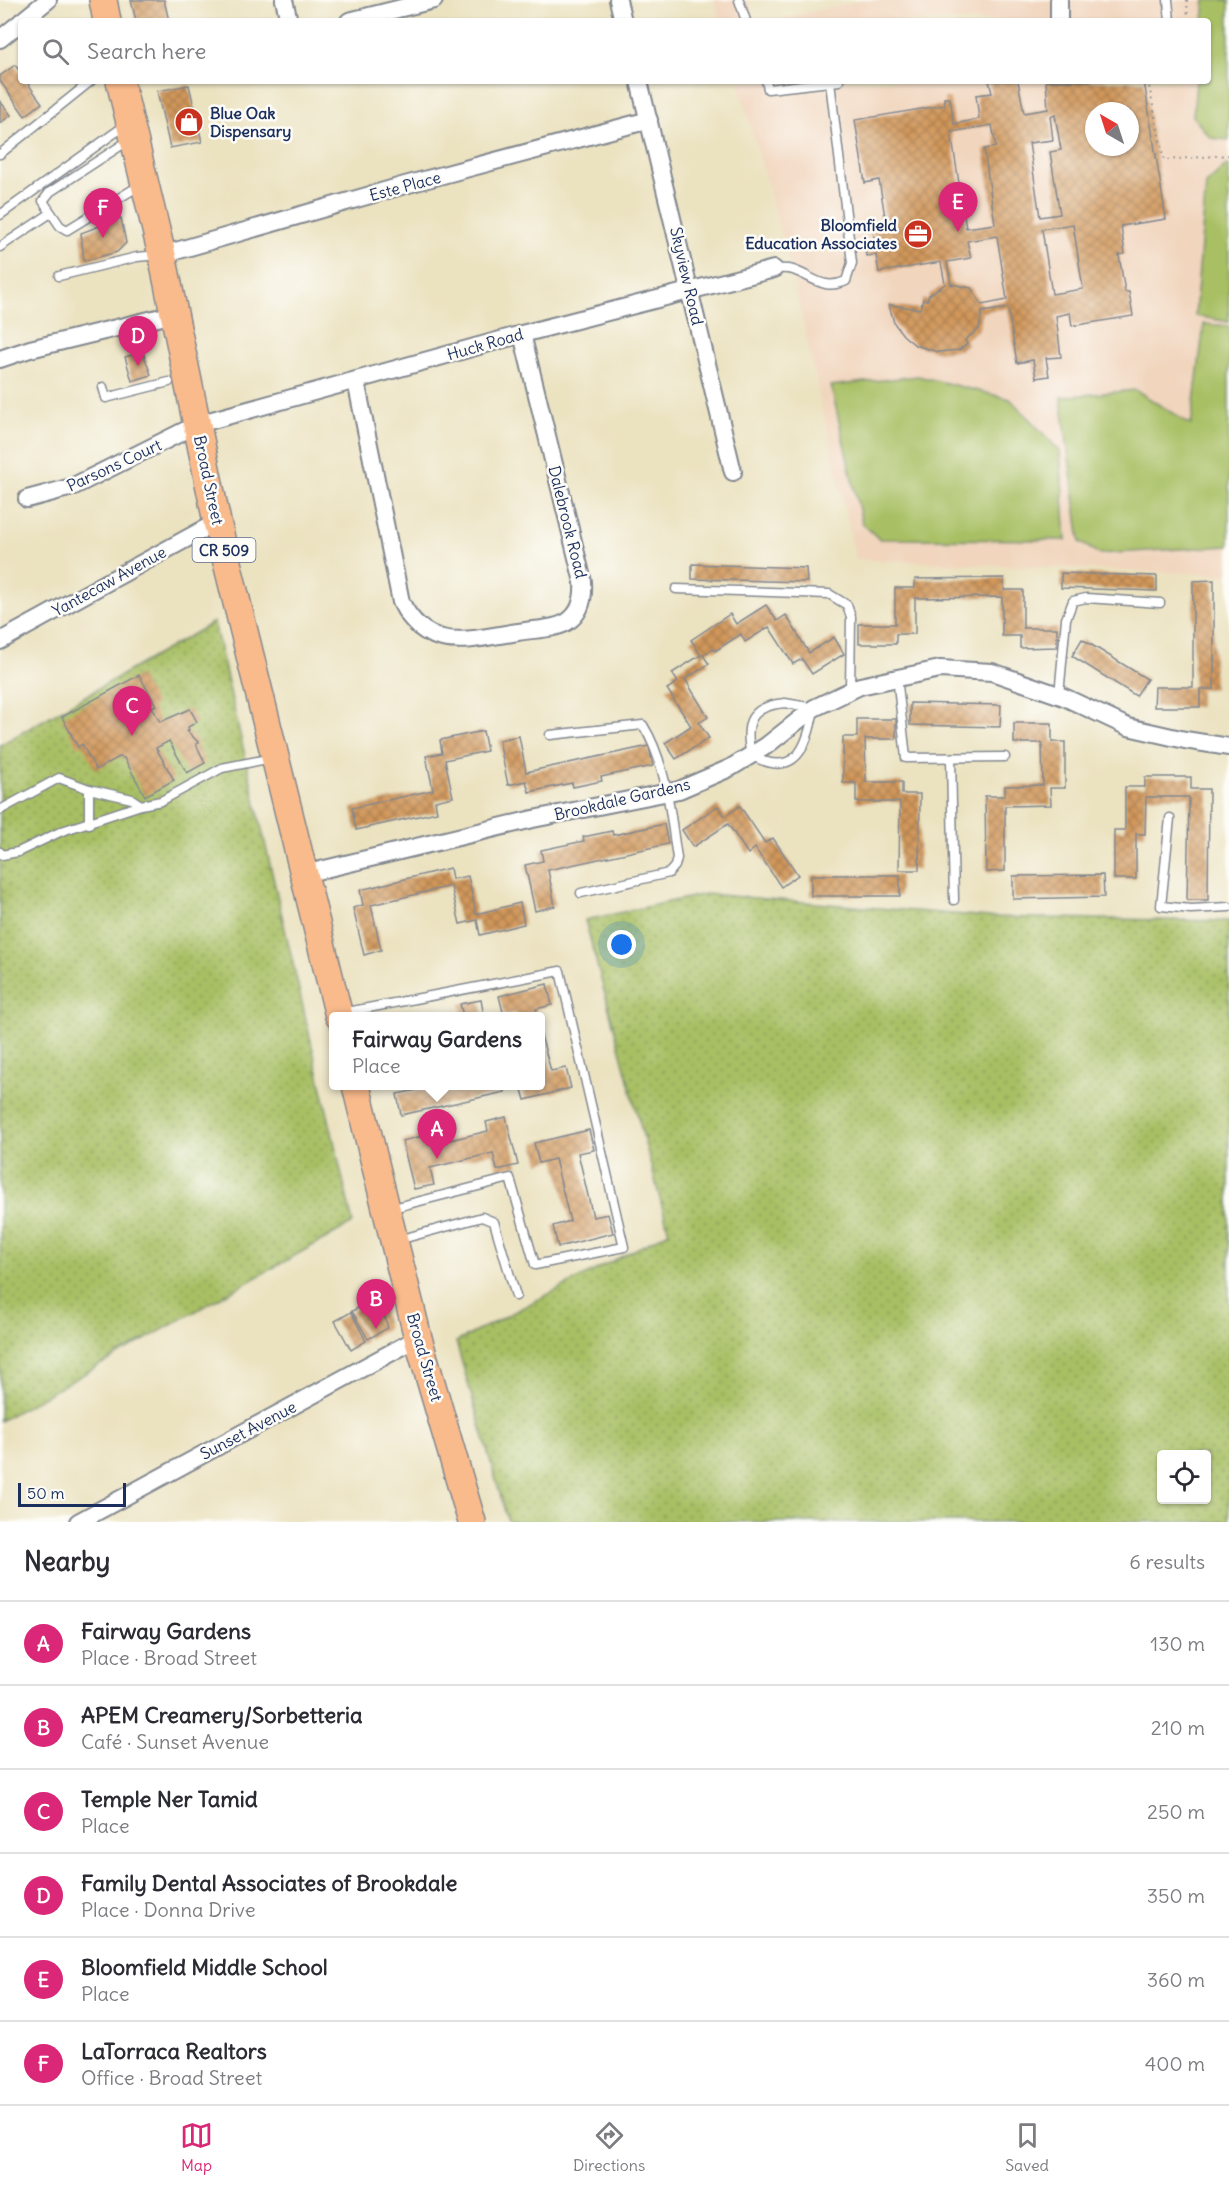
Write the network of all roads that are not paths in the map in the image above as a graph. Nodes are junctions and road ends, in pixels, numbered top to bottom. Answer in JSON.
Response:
{"nodes":[{"id":1,"x":103,"y":0,"type":"edge"},
{"id":2,"x":284,"y":0,"type":"edge"},
{"id":3,"x":434,"y":0,"type":"edge"},
{"id":4,"x":618,"y":0,"type":"edge"},
{"id":5,"x":739,"y":0,"type":"edge"},
{"id":6,"x":1059,"y":0,"type":"edge"},
{"id":7,"x":1168,"y":0,"type":"edge"},
{"id":8,"x":41,"y":2,"type":"edge"},
{"id":9,"x":25,"y":18,"type":"edge"},
{"id":10,"x":106,"y":18,"type":"edge"},
{"id":11,"x":288,"y":18,"type":"edge"},
{"id":12,"x":361,"y":18,"type":"edge"},
{"id":13,"x":622,"y":18,"type":"edge"},
{"id":14,"x":745,"y":18,"type":"edge"},
{"id":15,"x":1059,"y":18,"type":"edge"},
{"id":16,"x":1170,"y":18,"type":"edge"},
{"id":17,"x":18,"y":24,"type":"edge"},
{"id":18,"x":0,"y":39,"type":"edge"},
{"id":19,"x":87,"y":84,"type":"edge"},
{"id":20,"x":121,"y":84,"type":"edge"},
{"id":21,"x":640,"y":84,"type":"edge"},
{"id":22,"x":789,"y":84,"type":"edge"},
{"id":23,"x":834,"y":84,"type":"edge"},
{"id":24,"x":767,"y":85,"type":"edge"},
{"id":25,"x":649,"y":120,"type":"junction"},
{"id":26,"x":132,"y":129,"type":"junction"},
{"id":27,"x":0,"y":154,"type":"edge"},
{"id":28,"x":144,"y":183,"type":"junction"},
{"id":29,"x":51,"y":213,"type":"junction"},
{"id":30,"x":0,"y":215,"type":"edge"},
{"id":31,"x":0,"y":247,"type":"edge"},
{"id":32,"x":162,"y":255,"type":"junction"},
{"id":33,"x":774,"y":269,"type":"joint"},
{"id":34,"x":59,"y":276,"type":"dead end"},
{"id":35,"x":690,"y":291,"type":"junction"},
{"id":36,"x":174,"y":314,"type":"junction"},
{"id":37,"x":522,"y":334,"type":"junction"},
{"id":38,"x":0,"y":359,"type":"edge"},
{"id":39,"x":357,"y":381,"type":"junction"},
{"id":40,"x":169,"y":382,"type":"dead end"},
{"id":41,"x":103,"y":387,"type":"dead end"},
{"id":42,"x":198,"y":424,"type":"junction"},
{"id":43,"x":733,"y":472,"type":"dead end"},
{"id":44,"x":27,"y":499,"type":"dead end"},
{"id":45,"x":218,"y":522,"type":"junction"},
{"id":46,"x":676,"y":588,"type":"dead end"},
{"id":47,"x":1160,"y":603,"type":"dead end"},
{"id":48,"x":0,"y":641,"type":"edge"},
{"id":49,"x":896,"y":676,"type":"junction"},
{"id":50,"x":850,"y":690,"type":"junction"},
{"id":51,"x":1059,"y":695,"type":"junction"},
{"id":52,"x":814,"y":708,"type":"junction"},
{"id":53,"x":550,"y":735,"type":"dead end"},
{"id":54,"x":1229,"y":747,"type":"edge"},
{"id":55,"x":751,"y":756,"type":"junction"},
{"id":56,"x":275,"y":758,"type":"junction"},
{"id":57,"x":951,"y":758,"type":"junction"},
{"id":58,"x":1005,"y":758,"type":"dead end"},
{"id":59,"x":88,"y":789,"type":"junction"},
{"id":60,"x":666,"y":792,"type":"junction"},
{"id":61,"x":141,"y":805,"type":"junction"},
{"id":62,"x":0,"y":810,"type":"edge"},
{"id":63,"x":1170,"y":818,"type":"dead end"},
{"id":64,"x":89,"y":824,"type":"junction"},
{"id":65,"x":0,"y":852,"type":"edge"},
{"id":66,"x":304,"y":874,"type":"junction"},
{"id":67,"x":582,"y":893,"type":"dead end"},
{"id":68,"x":954,"y":900,"type":"dead end"},
{"id":69,"x":1229,"y":907,"type":"edge"},
{"id":70,"x":338,"y":1012,"type":"edge"},
{"id":71,"x":354,"y":1012,"type":"edge"},
{"id":72,"x":357,"y":1090,"type":"edge"},
{"id":73,"x":387,"y":1210,"type":"junction"},
{"id":74,"x":394,"y":1241,"type":"junction"},
{"id":75,"x":516,"y":1296,"type":"dead end"},
{"id":76,"x":418,"y":1338,"type":"junction"},
{"id":77,"x":96,"y":1518,"type":"edge"},
{"id":78,"x":78,"y":1522,"type":"edge"},
{"id":79,"x":472,"y":1522,"type":"edge"}],
"edges":[{"from":1,"to":10,"type":"main road"},
{"from":2,"to":11,"type":"street"},
{"from":3,"to":12,"type":"street"},
{"from":4,"to":13,"type":"street"},
{"from":5,"to":14,"type":"lane"},
{"from":6,"to":15,"type":"street"},
{"from":7,"to":16,"type":"lane"},
{"from":8,"to":9,"type":"street"},
{"from":17,"to":18,"type":"street"},
{"from":19,"to":27,"type":"lane"},
{"from":20,"to":26,"type":"main road","name":"Broad Street","number":"CR 509"},
{"from":21,"to":25,"type":"street","name":"Skyview Road"},
{"from":22,"to":24,"type":"lane"},
{"from":23,"to":33,"type":"lane"},
{"from":25,"to":32,"type":"street","name":"Este Place"},
{"from":25,"to":35,"type":"street","name":"Skyview Road"},
{"from":26,"to":28,"type":"main road","name":"Broad Street","number":"CR 509"},
{"from":26,"to":29,"type":"lane"},
{"from":26,"to":30,"type":"lane"},
{"from":28,"to":29,"type":"lane"},
{"from":28,"to":32,"type":"main road","name":"Broad Street","number":"CR 509"},
{"from":29,"to":31,"type":"lane"},
{"from":32,"to":34,"type":"lane"},
{"from":32,"to":36,"type":"main road","name":"Broad Street","number":"CR 509"},
{"from":33,"to":35,"type":"street","name":"Huck Road"},
{"from":35,"to":37,"type":"street","name":"Huck Road"},
{"from":35,"to":43,"type":"street","name":"Skyview Road"},
{"from":36,"to":38,"type":"street"},
{"from":36,"to":42,"type":"main road","name":"Broad Street","number":"CR 509"},
{"from":37,"to":39,"type":"street","name":"Huck Road"},
{"from":37,"to":39,"type":"street","name":"Dalebrook Road"},
{"from":39,"to":42,"type":"street","name":"Huck Road"},
{"from":40,"to":41,"type":"lane"},
{"from":42,"to":44,"type":"street","name":"Parsons Court"},
{"from":42,"to":45,"type":"main road","name":"Broad Street","number":"CR 509"},
{"from":45,"to":48,"type":"street","name":"Yantecaw Avenue"},
{"from":45,"to":56,"type":"main road","name":"Broad Street","number":"CR 509"},
{"from":46,"to":50,"type":"lane"},
{"from":47,"to":51,"type":"lane"},
{"from":49,"to":50,"type":"street","name":"Brookdale Gardens"},
{"from":49,"to":51,"type":"street","name":"Brookdale Gardens"},
{"from":49,"to":57,"type":"lane"},
{"from":50,"to":52,"type":"street","name":"Brookdale Gardens"},
{"from":51,"to":54,"type":"street","name":"Brookdale Gardens"},
{"from":52,"to":55,"type":"street","name":"Brookdale Gardens"},
{"from":52,"to":55,"type":"lane"},
{"from":52,"to":55,"type":"lane"},
{"from":53,"to":60,"type":"lane"},
{"from":55,"to":60,"type":"street","name":"Brookdale Gardens"},
{"from":56,"to":61,"type":"lane"},
{"from":56,"to":66,"type":"main road","name":"Broad Street","number":"CR 509"},
{"from":57,"to":58,"type":"lane"},
{"from":57,"to":68,"type":"lane"},
{"from":59,"to":61,"type":"lane"},
{"from":59,"to":62,"type":"lane"},
{"from":59,"to":64,"type":"lane"},
{"from":60,"to":66,"type":"street","name":"Brookdale Gardens"},
{"from":60,"to":67,"type":"lane"},
{"from":61,"to":64,"type":"lane"},
{"from":63,"to":69,"type":"lane"},
{"from":64,"to":65,"type":"lane"},
{"from":66,"to":70,"type":"main road","name":"Broad Street","number":"CR 509"},
{"from":71,"to":73,"type":"lane"},
{"from":72,"to":73,"type":"main road","name":"Broad Street"},
{"from":73,"to":74,"type":"main road","name":"Broad Street"},
{"from":74,"to":75,"type":"lane"},
{"from":74,"to":76,"type":"main road","name":"Broad Street"},
{"from":76,"to":77,"type":"street","name":"Sunset Avenue"},
{"from":76,"to":79,"type":"main road","name":"Broad Street"},
{"from":77,"to":78,"type":"street","name":"Sunset Avenue"}]}
